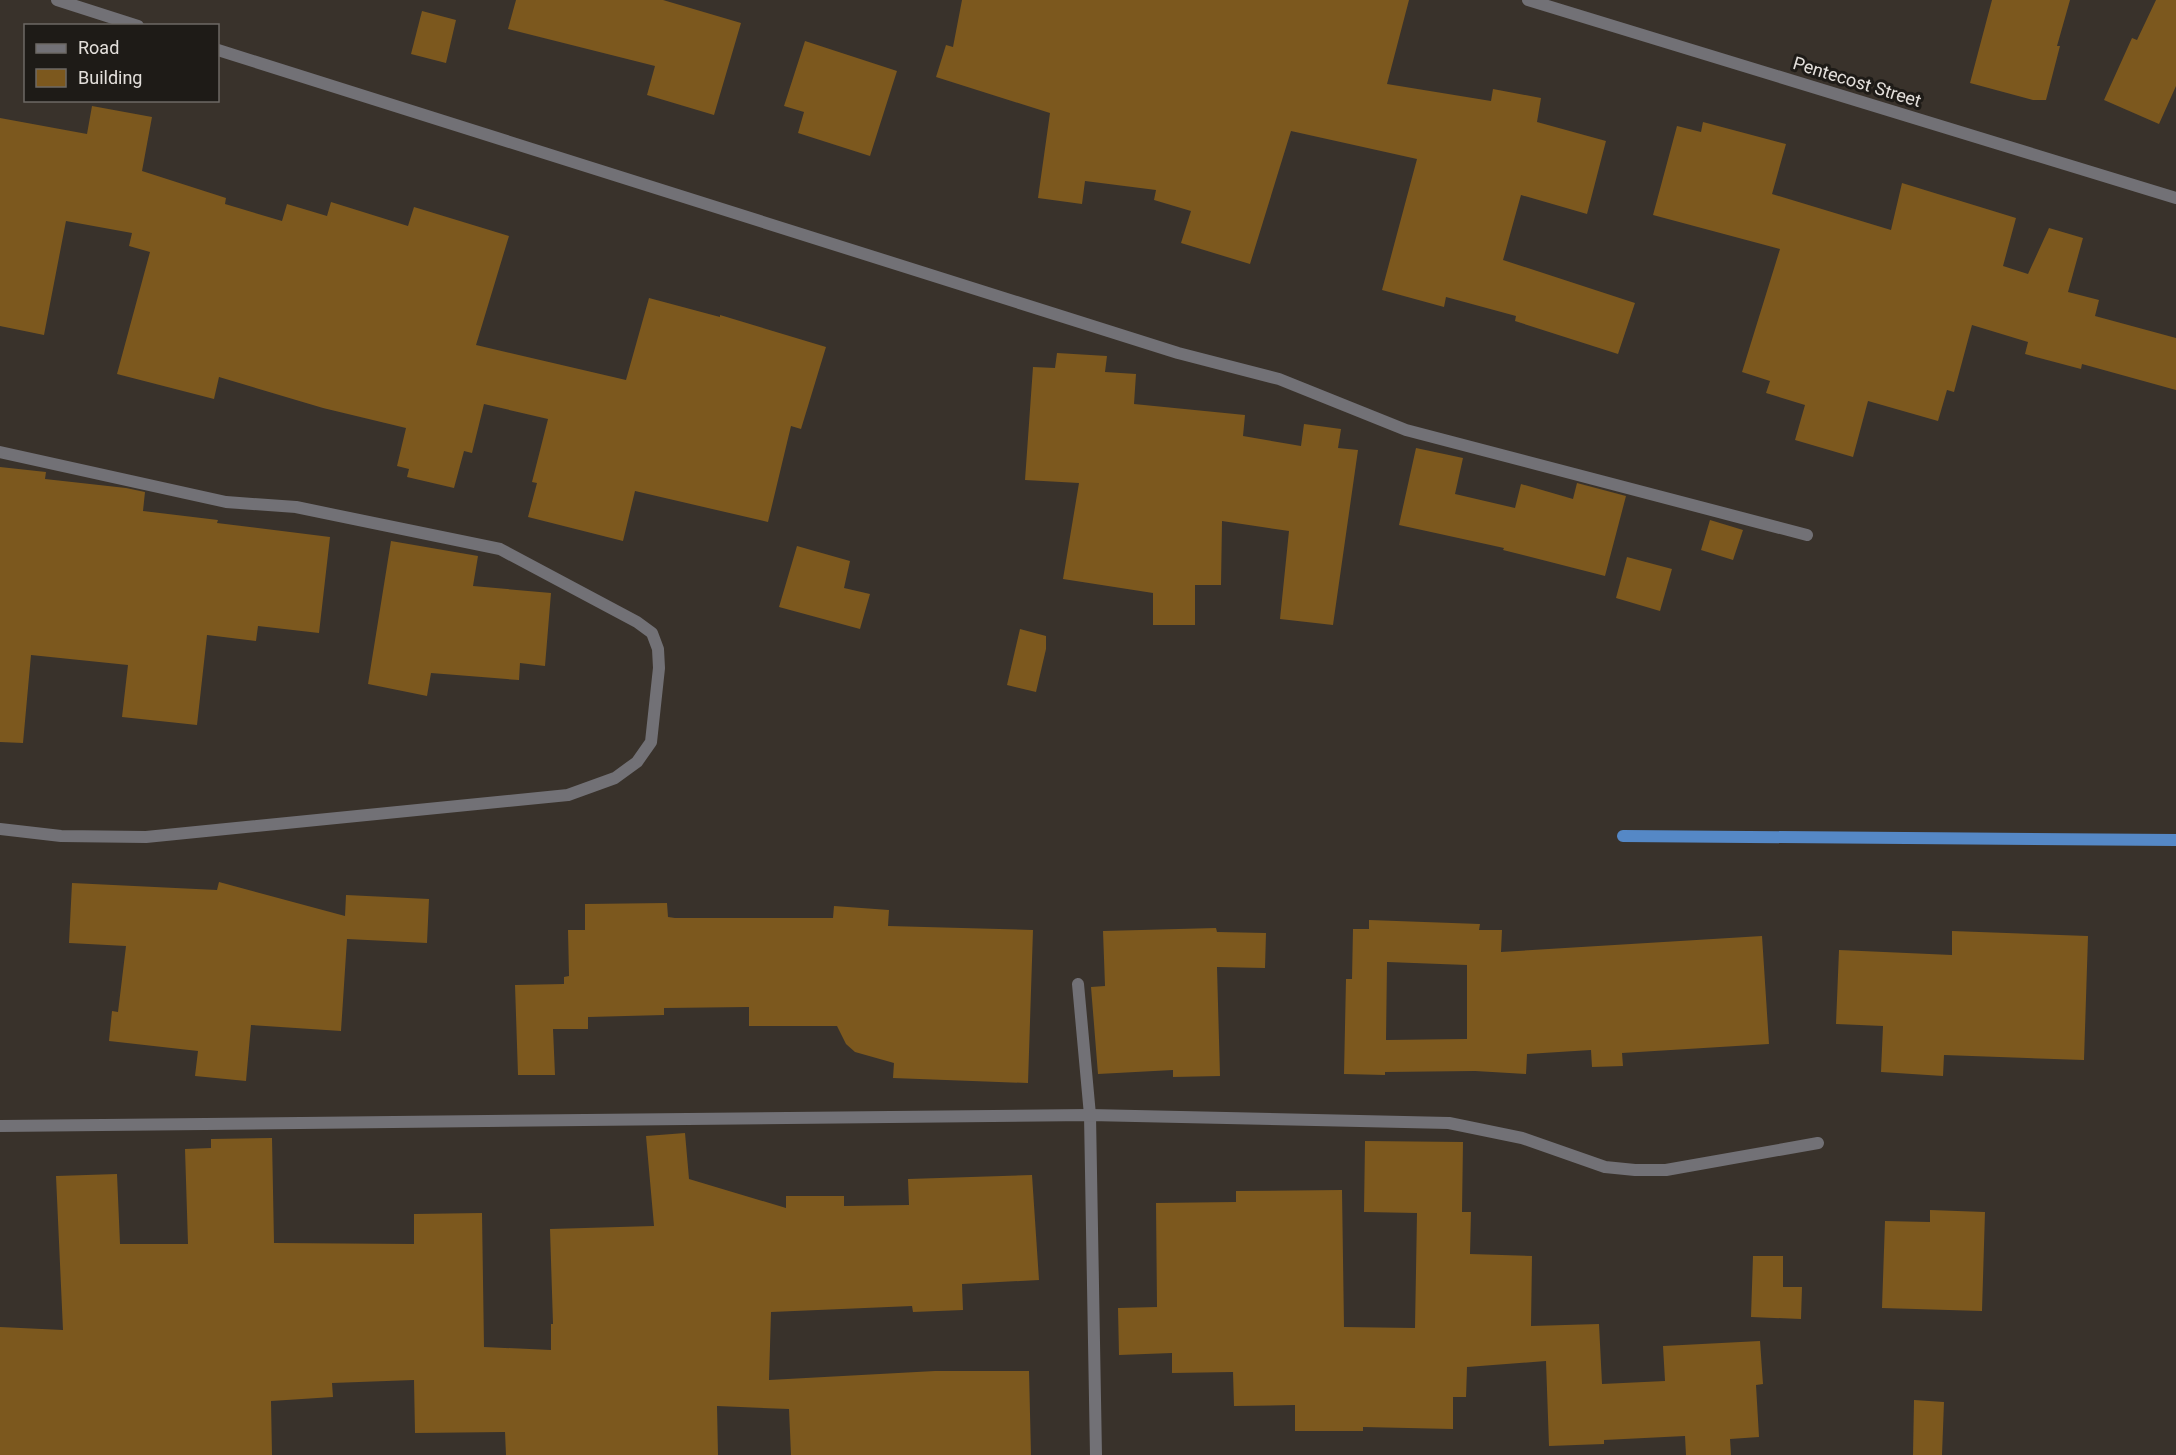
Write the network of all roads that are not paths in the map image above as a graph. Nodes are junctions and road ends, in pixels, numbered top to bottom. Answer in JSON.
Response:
{"nodes":[{"id":1,"x":57,"y":0,"type":"edge"},
{"id":2,"x":1528,"y":0,"type":"edge"},
{"id":3,"x":132,"y":24,"type":"edge"},
{"id":4,"x":219,"y":50,"type":"edge"},
{"id":5,"x":2176,"y":198,"type":"edge"},
{"id":6,"x":0,"y":452,"type":"edge"},
{"id":7,"x":1807,"y":535,"type":"dead end"},
{"id":8,"x":0,"y":829,"type":"edge"},
{"id":9,"x":1078,"y":984,"type":"dead end"},
{"id":10,"x":1090,"y":1115,"type":"junction"},
{"id":11,"x":0,"y":1126,"type":"edge"},
{"id":12,"x":1818,"y":1143,"type":"dead end"},
{"id":13,"x":1096,"y":1455,"type":"edge"}],
"edges":[{"from":1,"to":3,"type":"street"},
{"from":2,"to":5,"type":"street","name":"Pentecost Street"},
{"from":4,"to":7,"type":"street"},
{"from":6,"to":8,"type":"street"},
{"from":9,"to":10,"type":"street"},
{"from":10,"to":11,"type":"street"},
{"from":10,"to":12,"type":"street"},
{"from":10,"to":13,"type":"street"}]}
